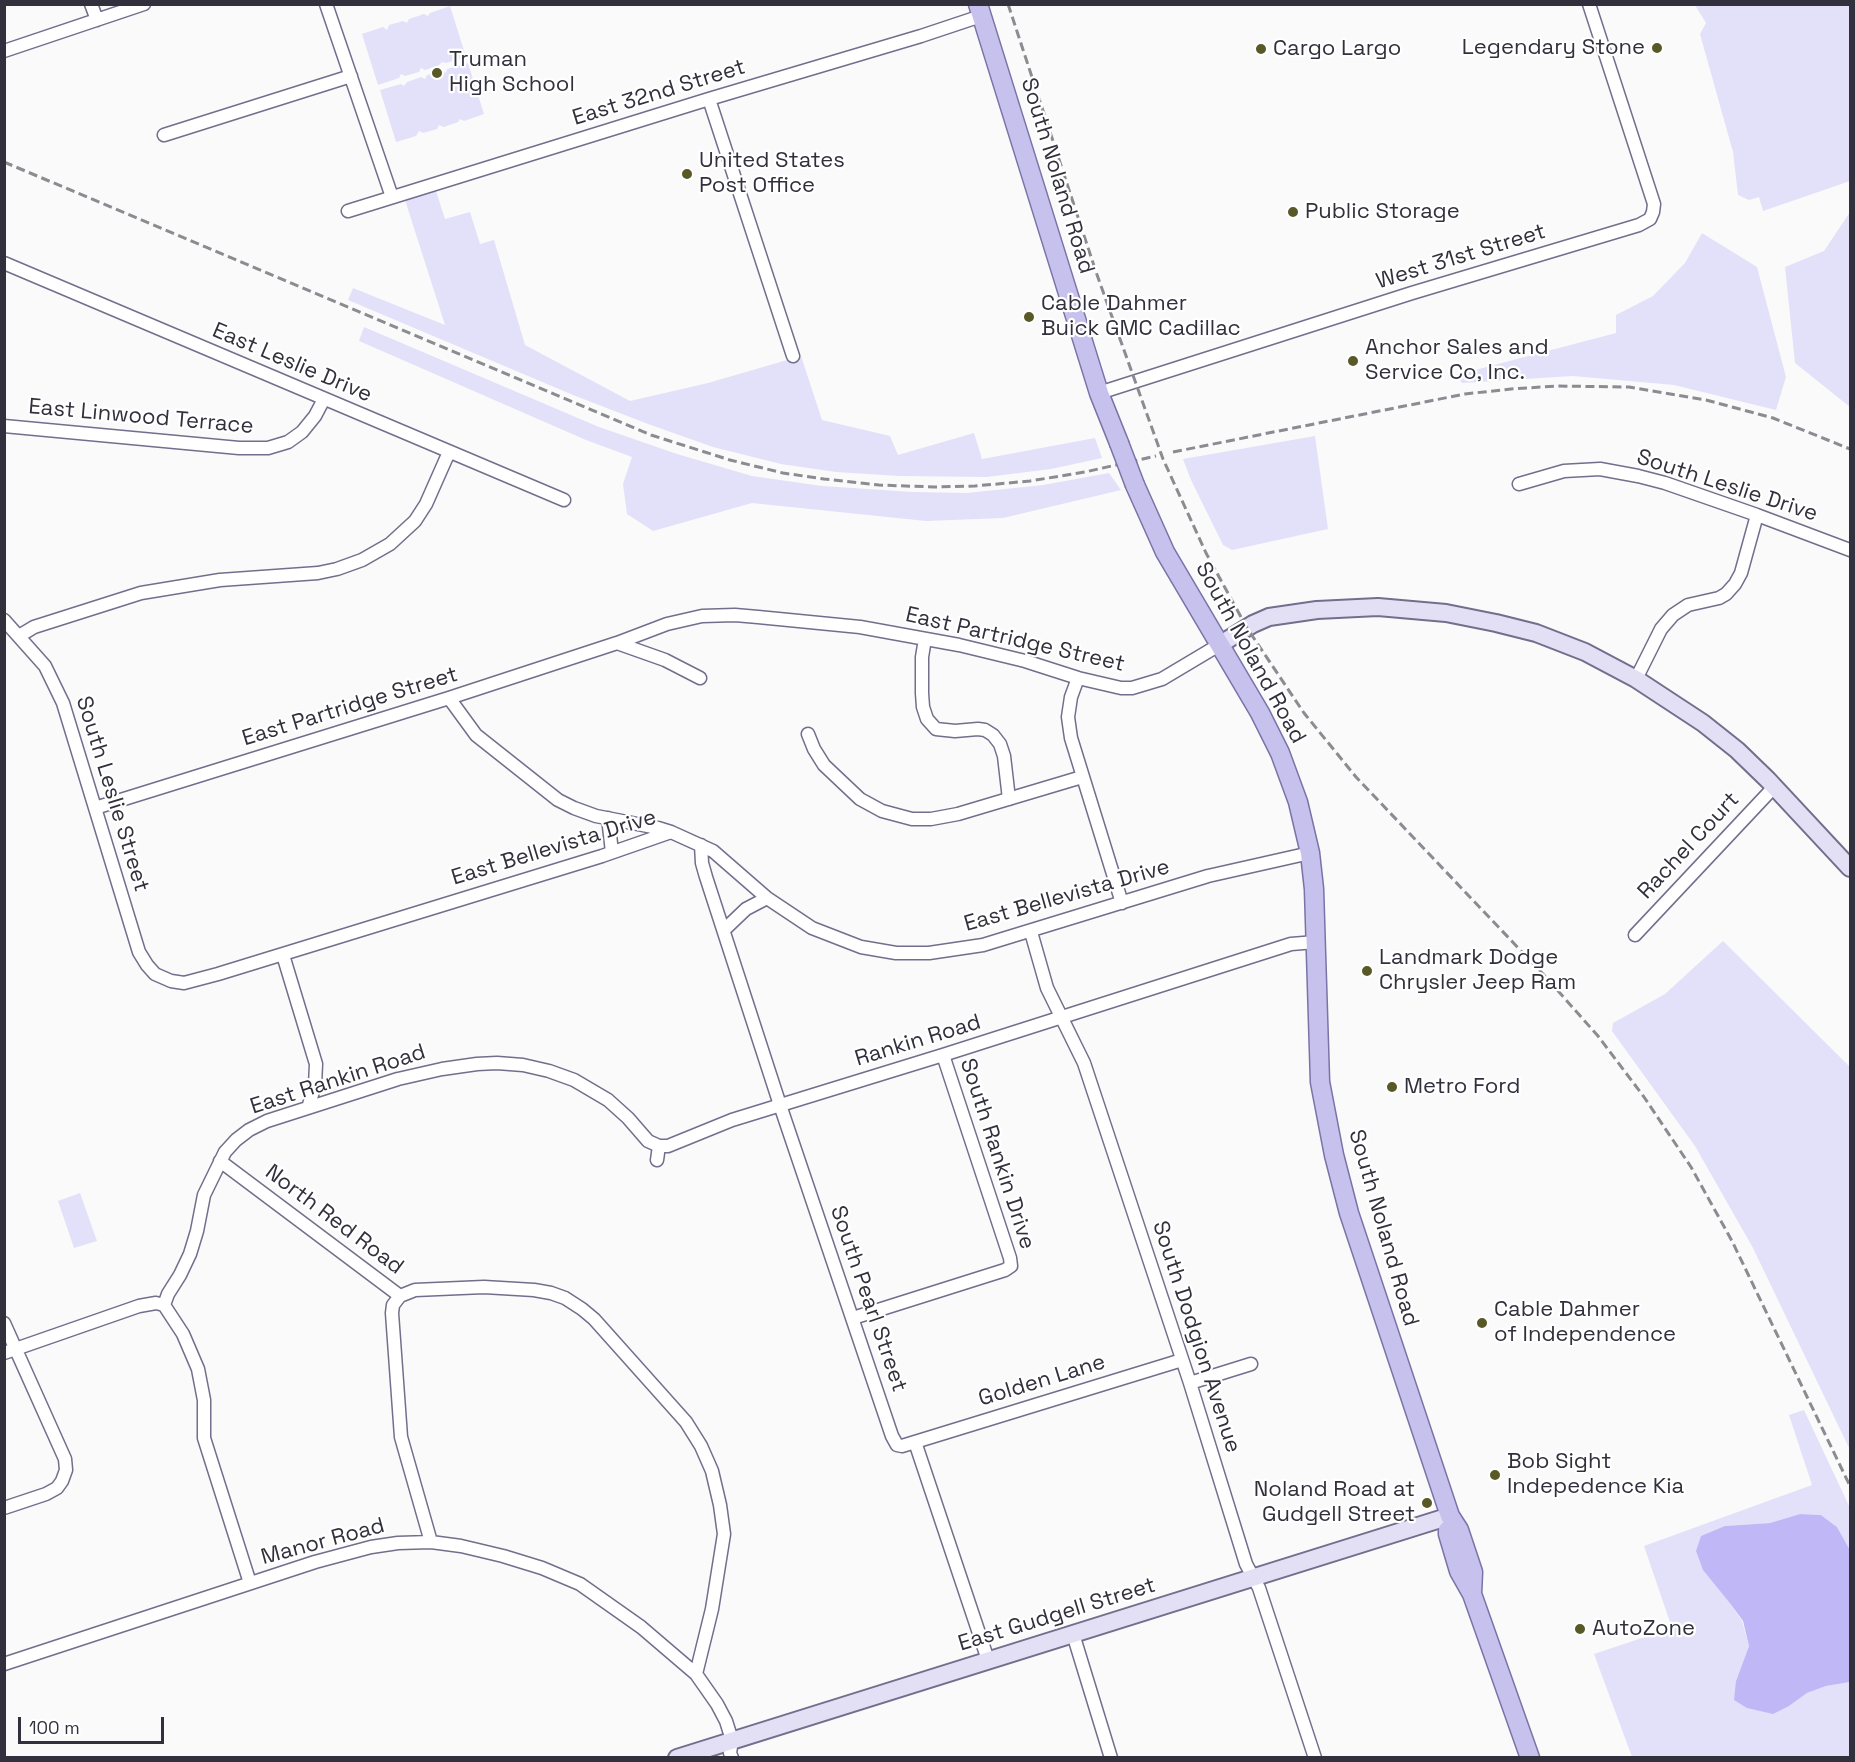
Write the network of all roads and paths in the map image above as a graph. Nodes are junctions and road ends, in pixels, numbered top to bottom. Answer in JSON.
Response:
{"nodes":[{"id":1,"x":92,"y":4,"type":"edge"},
{"id":2,"x":144,"y":4,"type":"edge"},
{"id":3,"x":326,"y":4,"type":"edge"},
{"id":4,"x":1589,"y":4,"type":"edge"},
{"id":5,"x":980,"y":10,"type":"edge"},
{"id":6,"x":97,"y":20,"type":"junction"},
{"id":7,"x":4,"y":51,"type":"edge"},
{"id":8,"x":351,"y":76,"type":"junction"},
{"id":9,"x":709,"y":99,"type":"junction"},
{"id":10,"x":164,"y":135,"type":"dead end"},
{"id":11,"x":392,"y":197,"type":"junction"},
{"id":12,"x":348,"y":210,"type":"dead end"},
{"id":13,"x":4,"y":263,"type":"edge"},
{"id":14,"x":794,"y":356,"type":"dead end"},
{"id":15,"x":1100,"y":393,"type":"junction"},
{"id":16,"x":324,"y":399,"type":"junction"},
{"id":17,"x":4,"y":426,"type":"edge"},
{"id":18,"x":449,"y":452,"type":"junction"},
{"id":19,"x":1519,"y":484,"type":"dead end"},
{"id":20,"x":564,"y":500,"type":"dead end"},
{"id":21,"x":1757,"y":514,"type":"junction"},
{"id":22,"x":1851,"y":550,"type":"edge"},
{"id":23,"x":4,"y":620,"type":"edge"},
{"id":24,"x":19,"y":636,"type":"junction"},
{"id":25,"x":925,"y":639,"type":"junction"},
{"id":26,"x":617,"y":643,"type":"junction"},
{"id":27,"x":1219,"y":645,"type":"junction"},
{"id":28,"x":700,"y":678,"type":"dead end"},
{"id":29,"x":1078,"y":678,"type":"junction"},
{"id":30,"x":1636,"y":679,"type":"junction"},
{"id":31,"x":449,"y":698,"type":"junction"},
{"id":32,"x":808,"y":734,"type":"dead end"},
{"id":33,"x":1082,"y":777,"type":"junction"},
{"id":34,"x":1774,"y":787,"type":"junction"},
{"id":35,"x":1009,"y":799,"type":"junction"},
{"id":36,"x":95,"y":808,"type":"junction"},
{"id":37,"x":608,"y":818,"type":"junction"},
{"id":38,"x":671,"y":832,"type":"junction"},
{"id":39,"x":701,"y":845,"type":"junction"},
{"id":40,"x":612,"y":852,"type":"junction"},
{"id":41,"x":1310,"y":853,"type":"junction"},
{"id":42,"x":1851,"y":868,"type":"edge"},
{"id":43,"x":767,"y":898,"type":"junction"},
{"id":44,"x":1122,"y":903,"type":"junction"},
{"id":45,"x":724,"y":930,"type":"junction"},
{"id":46,"x":1030,"y":932,"type":"junction"},
{"id":47,"x":1635,"y":935,"type":"dead end"},
{"id":48,"x":1316,"y":942,"type":"junction"},
{"id":49,"x":283,"y":955,"type":"junction"},
{"id":50,"x":171,"y":981,"type":"joint"},
{"id":51,"x":1062,"y":1018,"type":"junction"},
{"id":52,"x":943,"y":1055,"type":"junction"},
{"id":53,"x":780,"y":1105,"type":"junction"},
{"id":54,"x":308,"y":1107,"type":"junction"},
{"id":55,"x":659,"y":1146,"type":"junction"},
{"id":56,"x":657,"y":1160,"type":"dead end"},
{"id":57,"x":220,"y":1161,"type":"junction"},
{"id":58,"x":400,"y":1296,"type":"junction"},
{"id":59,"x":164,"y":1305,"type":"junction"},
{"id":60,"x":853,"y":1318,"type":"junction"},
{"id":61,"x":4,"y":1323,"type":"edge"},
{"id":62,"x":10,"y":1351,"type":"edge"},
{"id":63,"x":1182,"y":1360,"type":"junction"},
{"id":64,"x":1251,"y":1364,"type":"dead end"},
{"id":65,"x":1190,"y":1383,"type":"junction"},
{"id":66,"x":915,"y":1442,"type":"junction"},
{"id":67,"x":4,"y":1509,"type":"edge"},
{"id":68,"x":1450,"y":1516,"type":"junction"},
{"id":69,"x":431,"y":1542,"type":"junction"},
{"id":70,"x":1254,"y":1578,"type":"junction"},
{"id":71,"x":250,"y":1583,"type":"junction"},
{"id":72,"x":1073,"y":1634,"type":"junction"},
{"id":73,"x":988,"y":1660,"type":"junction"},
{"id":74,"x":4,"y":1664,"type":"edge"},
{"id":75,"x":696,"y":1674,"type":"junction"},
{"id":76,"x":732,"y":1740,"type":"junction"},
{"id":77,"x":677,"y":1758,"type":"edge"},
{"id":78,"x":732,"y":1758,"type":"edge"},
{"id":79,"x":1111,"y":1758,"type":"edge"},
{"id":80,"x":1315,"y":1758,"type":"edge"},
{"id":81,"x":1530,"y":1758,"type":"edge"}],
"edges":[{"from":1,"to":6,"type":"street"},
{"from":2,"to":6,"type":"street"},
{"from":3,"to":8,"type":"street"},
{"from":4,"to":15,"type":"street","name":"West 31st Street"},
{"from":5,"to":9,"type":"street","name":"East 32nd Street"},
{"from":5,"to":15,"type":"main road","name":"South Noland Road"},
{"from":6,"to":7,"type":"street"},
{"from":8,"to":10,"type":"street"},
{"from":8,"to":11,"type":"street"},
{"from":9,"to":11,"type":"street","name":"East 32nd Street"},
{"from":9,"to":14,"type":"street"},
{"from":11,"to":12,"type":"street","name":"East 32nd Street"},
{"from":13,"to":16,"type":"street","name":"East Leslie Drive"},
{"from":15,"to":27,"type":"main road","name":"South Noland Road","bridge":true},
{"from":16,"to":17,"type":"street","name":"East Linwood Terrace"},
{"from":16,"to":18,"type":"street","name":"East Leslie Drive"},
{"from":18,"to":20,"type":"street","name":"East Leslie Drive"},
{"from":18,"to":24,"type":"street"},
{"from":19,"to":21,"type":"street","name":"South Leslie Drive"},
{"from":21,"to":22,"type":"street","name":"South Leslie Drive"},
{"from":21,"to":30,"type":"street"},
{"from":23,"to":24,"type":"street","name":"South Leslie Street"},
{"from":24,"to":36,"type":"street","name":"South Leslie Street"},
{"from":25,"to":26,"type":"street","name":"East Partridge Street"},
{"from":25,"to":29,"type":"street","name":"East Partridge Street"},
{"from":25,"to":35,"type":"street"},
{"from":26,"to":28,"type":"street"},
{"from":26,"to":31,"type":"street","name":"East Partridge Street"},
{"from":27,"to":29,"type":"street","name":"East Partridge Street"},
{"from":27,"to":30,"type":"street"},
{"from":27,"to":41,"type":"main road","name":"South Noland Road"},
{"from":29,"to":33,"type":"street"},
{"from":30,"to":34,"type":"street"},
{"from":31,"to":36,"type":"street","name":"East Partridge Street"},
{"from":31,"to":37,"type":"street"},
{"from":32,"to":35,"type":"street"},
{"from":33,"to":35,"type":"street"},
{"from":33,"to":44,"type":"street"},
{"from":34,"to":42,"type":"street"},
{"from":34,"to":47,"type":"street","name":"Rachel Court"},
{"from":36,"to":50,"type":"street","name":"South Leslie Street"},
{"from":37,"to":38,"type":"street"},
{"from":37,"to":40,"type":"street"},
{"from":38,"to":39,"type":"street","name":"East Bellevista Drive"},
{"from":38,"to":40,"type":"street","name":"East Bellevista Drive"},
{"from":39,"to":43,"type":"street","name":"East Bellevista Drive"},
{"from":39,"to":45,"type":"street","name":"South Pearl Street"},
{"from":40,"to":49,"type":"street","name":"East Bellevista Drive"},
{"from":41,"to":44,"type":"street","name":"East Bellevista Drive"},
{"from":41,"to":48,"type":"main road","name":"South Noland Road"},
{"from":43,"to":45,"type":"street"},
{"from":43,"to":46,"type":"street","name":"East Bellevista Drive"},
{"from":44,"to":46,"type":"street","name":"East Bellevista Drive"},
{"from":45,"to":53,"type":"street","name":"South Pearl Street"},
{"from":46,"to":51,"type":"street","name":"South Dodgion Avenue"},
{"from":48,"to":51,"type":"street","name":"Rankin Road"},
{"from":48,"to":68,"type":"main road","name":"South Noland Road"},
{"from":49,"to":50,"type":"street","name":"East Bellevista Drive"},
{"from":49,"to":54,"type":"street"},
{"from":51,"to":52,"type":"street","name":"Rankin Road"},
{"from":51,"to":63,"type":"street","name":"South Dodgion Avenue"},
{"from":52,"to":53,"type":"street","name":"Rankin Road"},
{"from":52,"to":60,"type":"street","name":"South Rankin Drive"},
{"from":53,"to":55,"type":"street","name":"Rankin Road"},
{"from":53,"to":60,"type":"street","name":"South Pearl Street"},
{"from":54,"to":55,"type":"street","name":"East Rankin Road"},
{"from":54,"to":57,"type":"street","name":"East Rankin Road"},
{"from":55,"to":56,"type":"street"},
{"from":57,"to":58,"type":"street","name":"North Red Road"},
{"from":57,"to":59,"type":"street","name":"East Rankin Road"},
{"from":58,"to":69,"type":"street"},
{"from":58,"to":75,"type":"street","name":"North Red Road"},
{"from":59,"to":62,"type":"street"},
{"from":59,"to":71,"type":"street"},
{"from":60,"to":66,"type":"street","name":"South Pearl Street"},
{"from":61,"to":62,"type":"street"},
{"from":62,"to":67,"type":"street"},
{"from":63,"to":65,"type":"street","name":"South Dodgion Avenue"},
{"from":63,"to":66,"type":"street","name":"Golden Lane"},
{"from":64,"to":65,"type":"street"},
{"from":65,"to":70,"type":"street","name":"South Dodgion Avenue"},
{"from":66,"to":73,"type":"street"},
{"from":68,"to":70,"type":"street","name":"East Gudgell Street"},
{"from":68,"to":81,"type":"main road","name":"South Noland Road"},
{"from":69,"to":71,"type":"street","name":"Manor Road"},
{"from":69,"to":75,"type":"street","name":"Manor Road"},
{"from":70,"to":72,"type":"street","name":"East Gudgell Street"},
{"from":70,"to":80,"type":"street","name":"South Dodgion Avenue"},
{"from":71,"to":74,"type":"street","name":"Manor Road"},
{"from":72,"to":73,"type":"street","name":"East Gudgell Street"},
{"from":72,"to":79,"type":"street"},
{"from":73,"to":76,"type":"street","name":"East Gudgell Street"},
{"from":75,"to":76,"type":"street","name":"Manor Road"},
{"from":76,"to":77,"type":"street","name":"East Gudgell Street"},
{"from":76,"to":78,"type":"street"}]}
